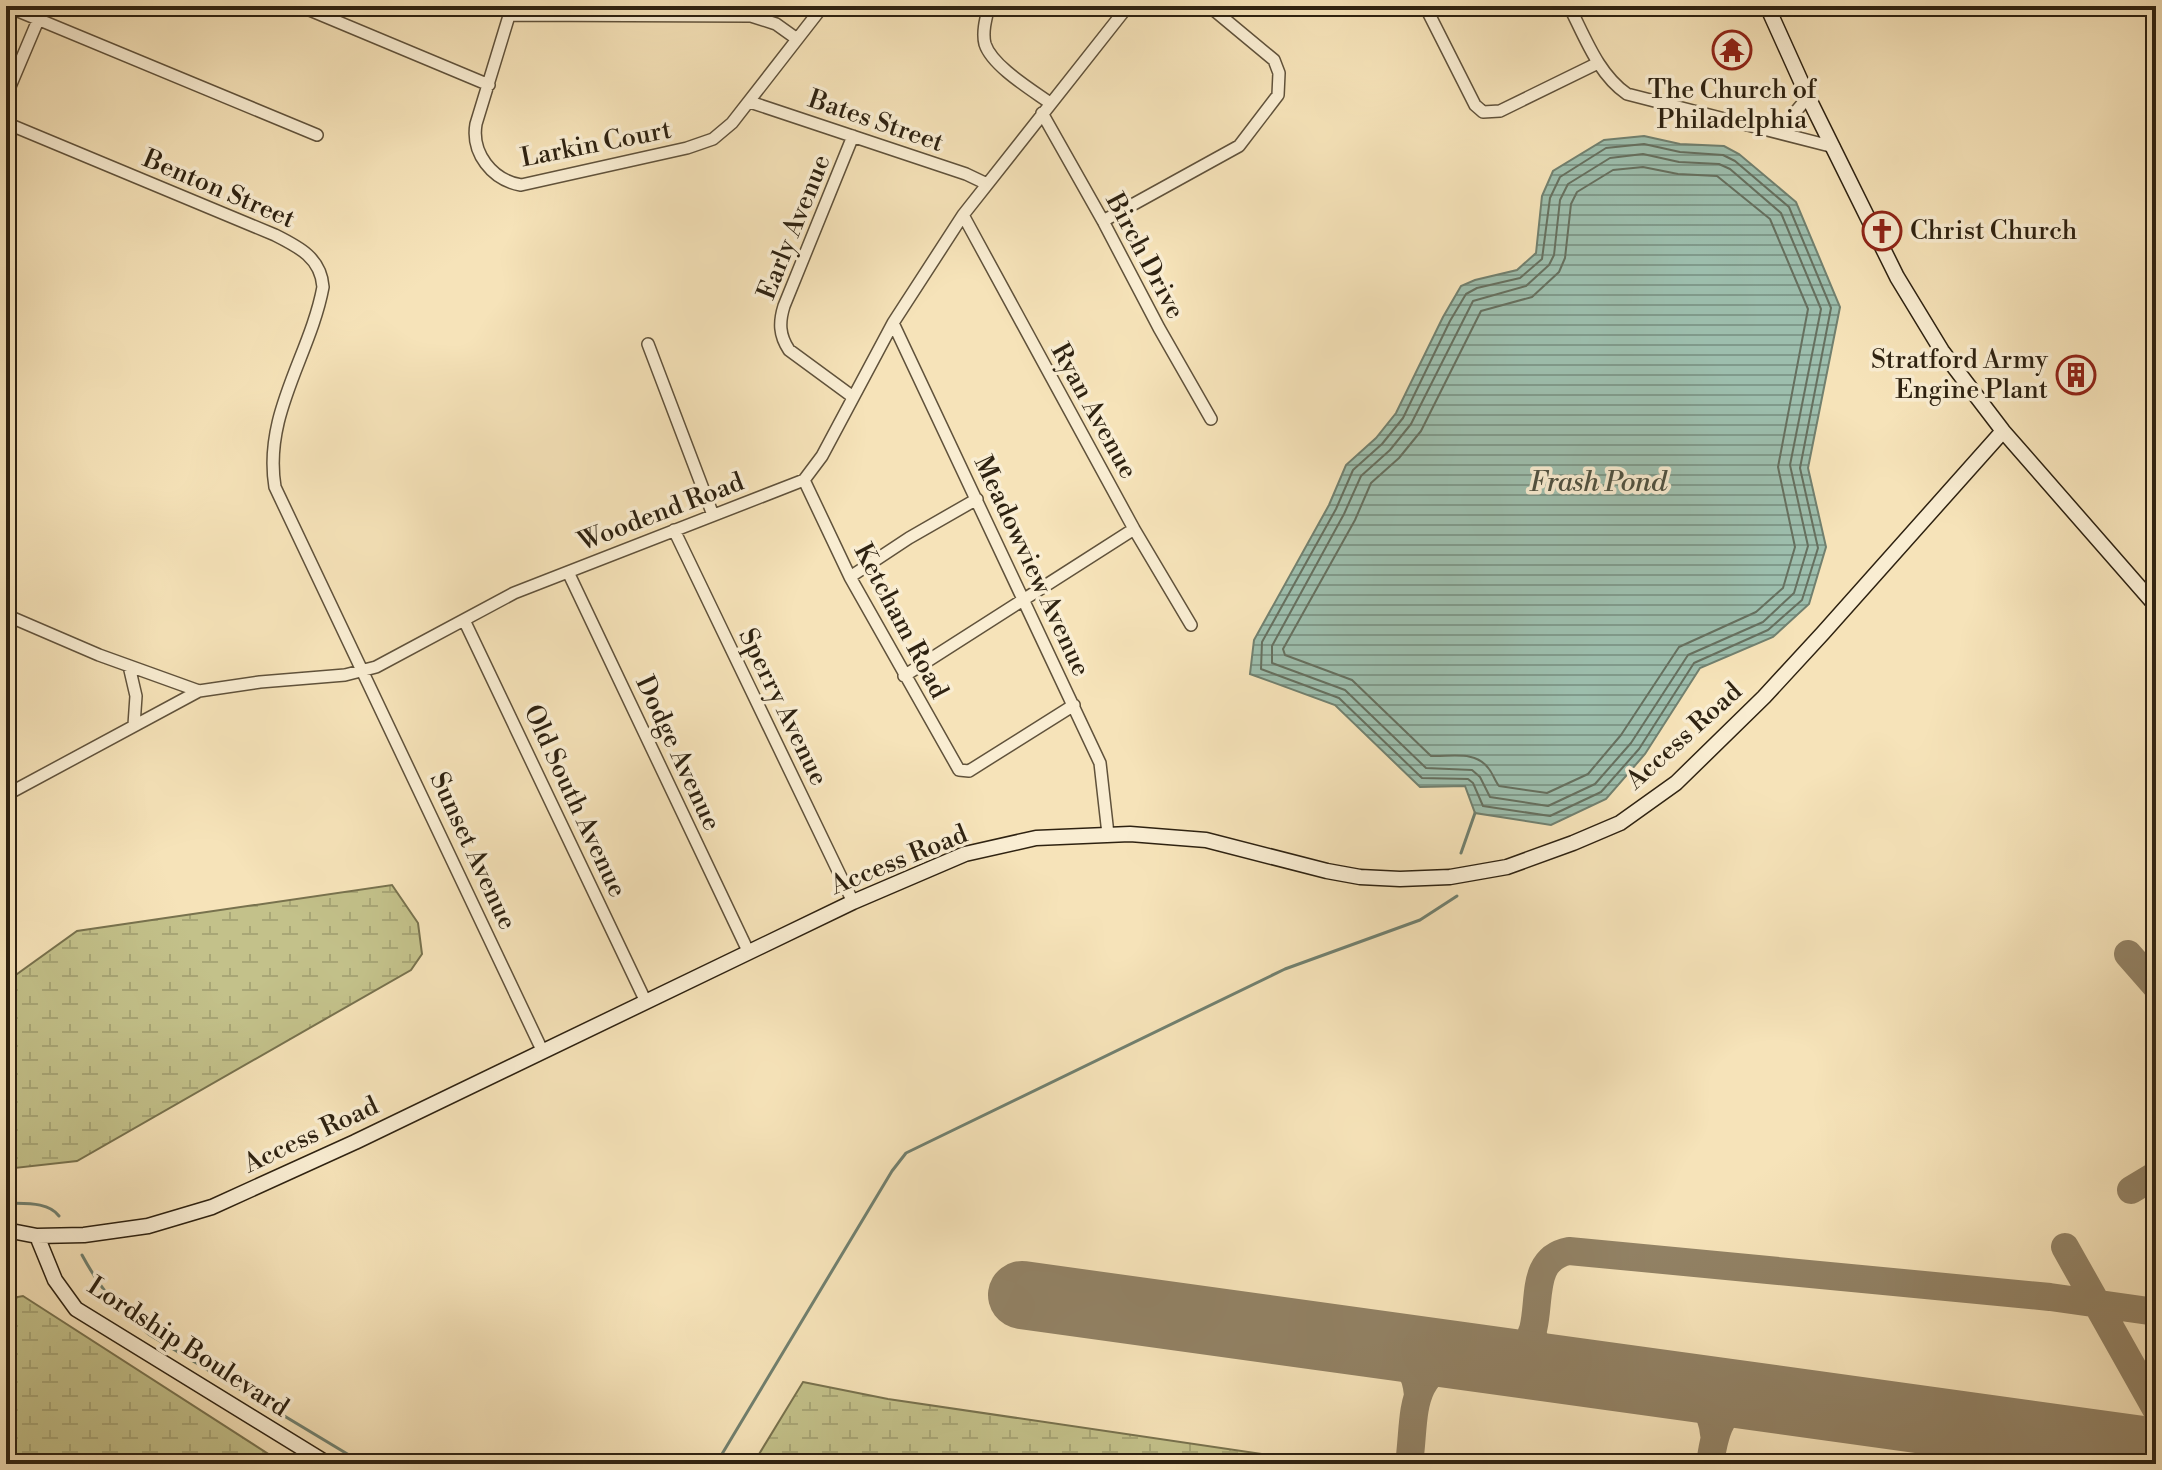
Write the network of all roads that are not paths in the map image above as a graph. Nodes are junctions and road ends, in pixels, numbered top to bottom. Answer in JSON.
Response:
{"nodes":[{"id":1,"x":6,"y":6,"type":"edge"},
{"id":2,"x":44,"y":6,"type":"edge"},
{"id":3,"x":300,"y":6,"type":"edge"},
{"id":4,"x":823,"y":6,"type":"edge"},
{"id":5,"x":989,"y":6,"type":"edge"},
{"id":6,"x":1128,"y":6,"type":"edge"},
{"id":7,"x":1209,"y":6,"type":"edge"},
{"id":8,"x":1425,"y":6,"type":"edge"},
{"id":9,"x":1569,"y":6,"type":"edge"},
{"id":10,"x":1767,"y":6,"type":"edge"},
{"id":11,"x":511,"y":11,"type":"edge"},
{"id":12,"x":39,"y":19,"type":"junction"},
{"id":13,"x":797,"y":39,"type":"junction"},
{"id":14,"x":1598,"y":63,"type":"junction"},
{"id":15,"x":489,"y":85,"type":"junction"},
{"id":16,"x":6,"y":96,"type":"edge"},
{"id":17,"x":1808,"y":97,"type":"junction"},
{"id":18,"x":750,"y":102,"type":"junction"},
{"id":19,"x":1046,"y":108,"type":"junction"},
{"id":20,"x":6,"y":123,"type":"edge"},
{"id":21,"x":1765,"y":129,"type":"junction"},
{"id":22,"x":317,"y":135,"type":"dead end"},
{"id":23,"x":853,"y":136,"type":"junction"},
{"id":24,"x":1834,"y":147,"type":"junction"},
{"id":25,"x":987,"y":184,"type":"junction"},
{"id":26,"x":963,"y":215,"type":"junction"},
{"id":27,"x":1103,"y":221,"type":"junction"},
{"id":28,"x":893,"y":323,"type":"junction"},
{"id":29,"x":648,"y":344,"type":"dead end"},
{"id":30,"x":853,"y":397,"type":"junction"},
{"id":31,"x":1211,"y":419,"type":"dead end"},
{"id":32,"x":2003,"y":431,"type":"junction"},
{"id":33,"x":804,"y":480,"type":"junction"},
{"id":34,"x":977,"y":499,"type":"junction"},
{"id":35,"x":713,"y":515,"type":"junction"},
{"id":36,"x":1134,"y":529,"type":"junction"},
{"id":37,"x":674,"y":530,"type":"junction"},
{"id":38,"x":568,"y":572,"type":"junction"},
{"id":39,"x":850,"y":577,"type":"junction"},
{"id":40,"x":1024,"y":600,"type":"junction"},
{"id":41,"x":2156,"y":606,"type":"edge"},
{"id":42,"x":6,"y":615,"type":"edge"},
{"id":43,"x":464,"y":620,"type":"junction"},
{"id":44,"x":1191,"y":625,"type":"dead end"},
{"id":45,"x":129,"y":666,"type":"junction"},
{"id":46,"x":363,"y":670,"type":"junction"},
{"id":47,"x":904,"y":676,"type":"junction"},
{"id":48,"x":199,"y":691,"type":"junction"},
{"id":49,"x":1074,"y":705,"type":"junction"},
{"id":50,"x":134,"y":725,"type":"junction"},
{"id":51,"x":6,"y":795,"type":"edge"},
{"id":52,"x":1108,"y":834,"type":"junction"},
{"id":53,"x":853,"y":902,"type":"junction"},
{"id":54,"x":749,"y":953,"type":"junction"},
{"id":55,"x":646,"y":1002,"type":"junction"},
{"id":56,"x":542,"y":1050,"type":"junction"},
{"id":57,"x":6,"y":1230,"type":"edge"},
{"id":58,"x":37,"y":1236,"type":"junction"},
{"id":59,"x":328,"y":1464,"type":"edge"}],
"edges":[{"from":1,"to":12,"type":"street"},
{"from":2,"to":12,"type":"street"},
{"from":3,"to":15,"type":"street"},
{"from":4,"to":13,"type":"street","name":"Larkin Court"},
{"from":5,"to":19,"type":"street"},
{"from":6,"to":19,"type":"street"},
{"from":7,"to":27,"type":"street"},
{"from":8,"to":14,"type":"street"},
{"from":9,"to":14,"type":"street"},
{"from":10,"to":17,"type":"main road"},
{"from":11,"to":13,"type":"street"},
{"from":11,"to":15,"type":"street","name":"Larkin Court"},
{"from":12,"to":16,"type":"street"},
{"from":12,"to":22,"type":"street"},
{"from":13,"to":18,"type":"street","name":"Larkin Court"},
{"from":14,"to":21,"type":"street"},
{"from":15,"to":18,"type":"street","name":"Larkin Court"},
{"from":17,"to":21,"type":"street"},
{"from":17,"to":24,"type":"main road"},
{"from":18,"to":23,"type":"street","name":"Bates Street"},
{"from":19,"to":25,"type":"street"},
{"from":19,"to":27,"type":"street","name":"Birch Drive"},
{"from":20,"to":46,"type":"street","name":"Benton Street"},
{"from":21,"to":24,"type":"street"},
{"from":23,"to":25,"type":"street","name":"Bates Street"},
{"from":23,"to":30,"type":"street","name":"Early Avenue"},
{"from":24,"to":32,"type":"main road"},
{"from":25,"to":26,"type":"street"},
{"from":26,"to":28,"type":"street"},
{"from":26,"to":36,"type":"street","name":"Ryan Avenue"},
{"from":27,"to":31,"type":"street","name":"Birch Drive"},
{"from":28,"to":30,"type":"street"},
{"from":28,"to":34,"type":"street","name":"Meadowview Avenue"},
{"from":29,"to":35,"type":"street"},
{"from":30,"to":33,"type":"street"},
{"from":32,"to":41,"type":"main road"},
{"from":32,"to":52,"type":"main road","name":"Access Road"},
{"from":33,"to":35,"type":"street","name":"Woodend Road"},
{"from":33,"to":39,"type":"street","name":"Ketcham Road"},
{"from":34,"to":39,"type":"street"},
{"from":34,"to":40,"type":"street","name":"Meadowview Avenue"},
{"from":35,"to":37,"type":"street","name":"Woodend Road"},
{"from":36,"to":40,"type":"street"},
{"from":36,"to":44,"type":"street","name":"Ryan Avenue"},
{"from":37,"to":38,"type":"street","name":"Woodend Road"},
{"from":37,"to":53,"type":"street","name":"Sperry Avenue"},
{"from":38,"to":43,"type":"street","name":"Woodend Road"},
{"from":38,"to":54,"type":"street","name":"Dodge Avenue"},
{"from":39,"to":47,"type":"street","name":"Ketcham Road"},
{"from":40,"to":47,"type":"street"},
{"from":40,"to":49,"type":"street","name":"Meadowview Avenue"},
{"from":42,"to":45,"type":"street"},
{"from":43,"to":46,"type":"street","name":"Woodend Road"},
{"from":43,"to":55,"type":"street","name":"Old South Avenue"},
{"from":45,"to":48,"type":"street"},
{"from":45,"to":50,"type":"street"},
{"from":46,"to":48,"type":"street","name":"Woodend Road"},
{"from":46,"to":56,"type":"street","name":"Sunset Avenue"},
{"from":47,"to":49,"type":"street","name":"Ketcham Road"},
{"from":48,"to":50,"type":"street","name":"Woodend Road"},
{"from":49,"to":52,"type":"street","name":"Meadowview Avenue"},
{"from":50,"to":51,"type":"street","name":"Woodend Road"},
{"from":52,"to":53,"type":"main road","name":"Access Road"},
{"from":53,"to":54,"type":"main road","name":"Access Road"},
{"from":54,"to":55,"type":"main road","name":"Access Road"},
{"from":55,"to":56,"type":"main road","name":"Access Road"},
{"from":56,"to":58,"type":"main road","name":"Access Road"},
{"from":57,"to":58,"type":"main road"},
{"from":58,"to":59,"type":"main road","name":"Lordship Boulevard"}]}
